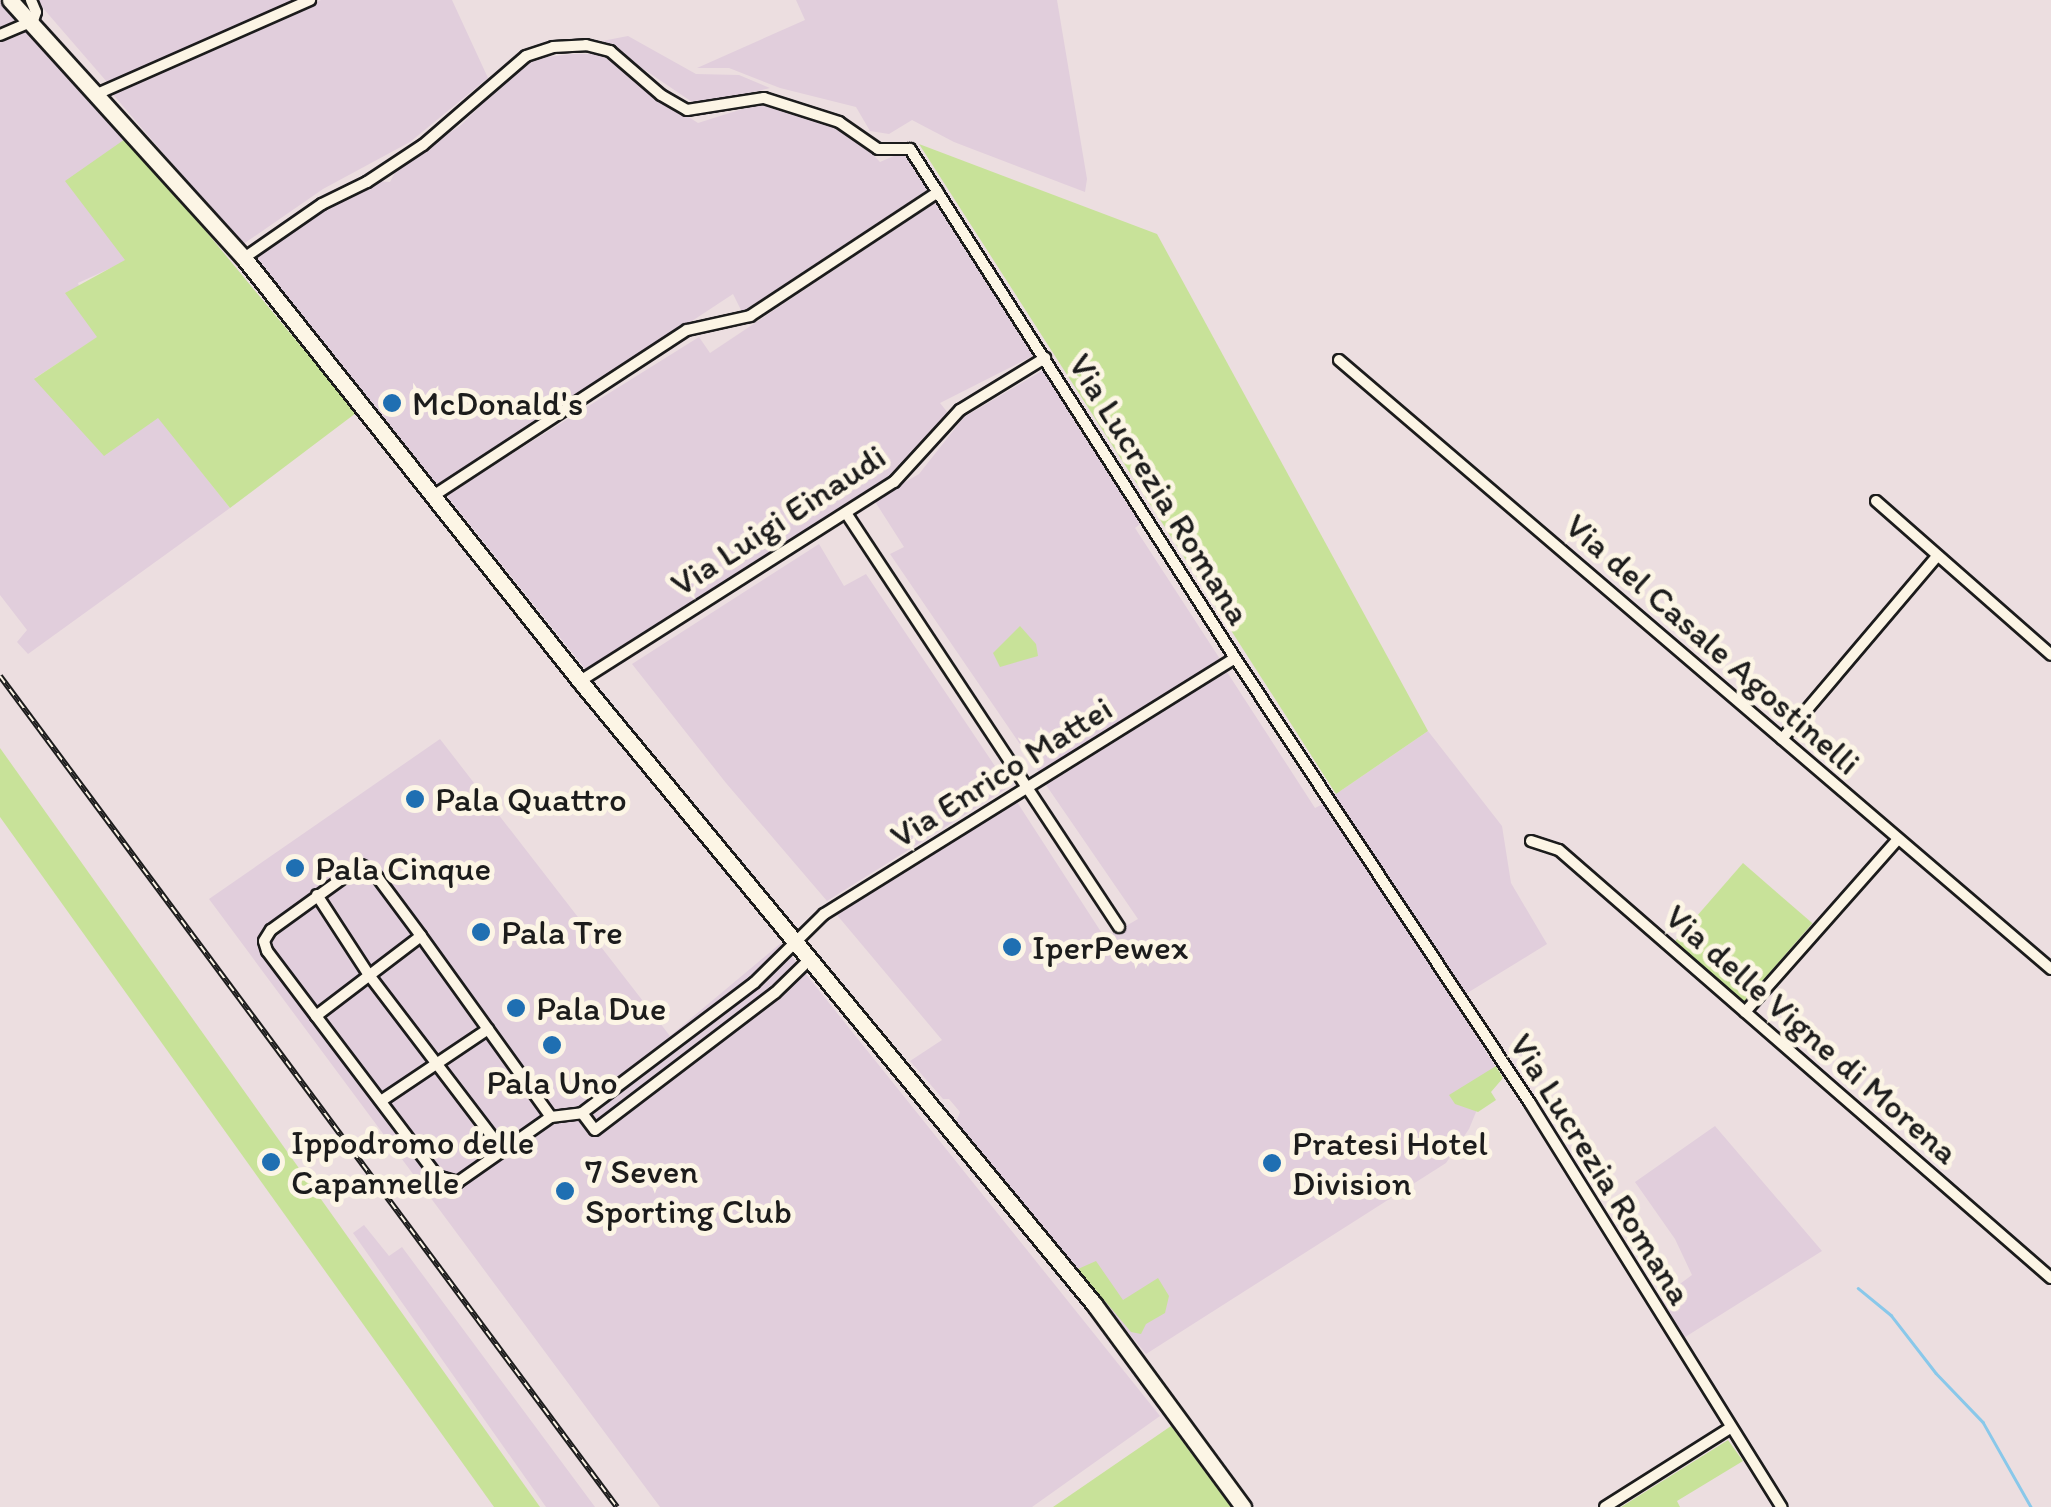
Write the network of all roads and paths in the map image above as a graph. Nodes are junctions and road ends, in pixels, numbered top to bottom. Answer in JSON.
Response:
{"nodes":[{"id":1,"x":10,"y":0,"type":"edge"},
{"id":2,"x":31,"y":0,"type":"edge"},
{"id":3,"x":310,"y":0,"type":"edge"},
{"id":4,"x":30,"y":23,"type":"junction"},
{"id":5,"x":0,"y":35,"type":"edge"},
{"id":6,"x":97,"y":94,"type":"junction"},
{"id":7,"x":938,"y":192,"type":"junction"},
{"id":8,"x":244,"y":258,"type":"junction"},
{"id":9,"x":1045,"y":358,"type":"junction"},
{"id":10,"x":1339,"y":360,"type":"dead end"},
{"id":11,"x":433,"y":496,"type":"junction"},
{"id":12,"x":1876,"y":501,"type":"dead end"},
{"id":13,"x":846,"y":513,"type":"junction"},
{"id":14,"x":1937,"y":556,"type":"junction"},
{"id":15,"x":2051,"y":655,"type":"edge"},
{"id":16,"x":1234,"y":658,"type":"junction"},
{"id":17,"x":580,"y":681,"type":"junction"},
{"id":18,"x":1782,"y":740,"type":"junction"},
{"id":19,"x":1027,"y":789,"type":"junction"},
{"id":20,"x":1898,"y":839,"type":"junction"},
{"id":21,"x":1531,"y":841,"type":"dead end"},
{"id":22,"x":316,"y":896,"type":"junction"},
{"id":23,"x":1119,"y":927,"type":"dead end"},
{"id":24,"x":422,"y":936,"type":"junction"},
{"id":25,"x":797,"y":938,"type":"junction"},
{"id":26,"x":810,"y":959,"type":"junction"},
{"id":27,"x":2051,"y":969,"type":"edge"},
{"id":28,"x":370,"y":976,"type":"junction"},
{"id":29,"x":1745,"y":1012,"type":"junction"},
{"id":30,"x":316,"y":1016,"type":"junction"},
{"id":31,"x":488,"y":1029,"type":"junction"},
{"id":32,"x":436,"y":1064,"type":"junction"},
{"id":33,"x":380,"y":1101,"type":"junction"},
{"id":34,"x":582,"y":1112,"type":"junction"},
{"id":35,"x":551,"y":1118,"type":"junction"},
{"id":36,"x":503,"y":1152,"type":"junction"},
{"id":37,"x":2051,"y":1278,"type":"edge"},
{"id":38,"x":1730,"y":1428,"type":"junction"},
{"id":39,"x":1243,"y":1507,"type":"edge"},
{"id":40,"x":1605,"y":1507,"type":"edge"},
{"id":41,"x":1781,"y":1507,"type":"edge"}],
"edges":[{"from":1,"to":4,"type":"street"},
{"from":2,"to":4,"type":"street"},
{"from":3,"to":6,"type":"street"},
{"from":4,"to":5,"type":"street"},
{"from":4,"to":6,"type":"street"},
{"from":6,"to":8,"type":"street"},
{"from":7,"to":8,"type":"street","name":"Via Lucrezia Romana"},
{"from":7,"to":9,"type":"street","name":"Via Lucrezia Romana"},
{"from":7,"to":11,"type":"street"},
{"from":8,"to":11,"type":"street"},
{"from":9,"to":13,"type":"street","name":"Via Luigi Einaudi"},
{"from":9,"to":16,"type":"street","name":"Via Lucrezia Romana"},
{"from":10,"to":18,"type":"street","name":"Via del Casale Agostinelli"},
{"from":11,"to":17,"type":"street"},
{"from":12,"to":14,"type":"street"},
{"from":13,"to":17,"type":"street","name":"Via Luigi Einaudi"},
{"from":13,"to":19,"type":"street"},
{"from":14,"to":15,"type":"street"},
{"from":14,"to":18,"type":"street"},
{"from":16,"to":19,"type":"street","name":"Via Enrico Mattei"},
{"from":16,"to":38,"type":"street","name":"Via Lucrezia Romana"},
{"from":17,"to":25,"type":"street"},
{"from":18,"to":20,"type":"street","name":"Via del Casale Agostinelli"},
{"from":19,"to":23,"type":"street"},
{"from":19,"to":25,"type":"street","name":"Via Enrico Mattei"},
{"from":20,"to":27,"type":"street","name":"Via del Casale Agostinelli"},
{"from":20,"to":29,"type":"street"},
{"from":21,"to":29,"type":"street","name":"Via delle Vigne di Morena"},
{"from":22,"to":24,"type":"street"},
{"from":22,"to":28,"type":"street"},
{"from":22,"to":30,"type":"street"},
{"from":24,"to":28,"type":"street"},
{"from":24,"to":31,"type":"street"},
{"from":25,"to":26,"type":"street"},
{"from":25,"to":34,"type":"street","name":"Via Enrico Mattei"},
{"from":26,"to":34,"type":"street"},
{"from":26,"to":39,"type":"street"},
{"from":28,"to":30,"type":"street"},
{"from":28,"to":32,"type":"street"},
{"from":29,"to":37,"type":"street","name":"Via delle Vigne di Morena"},
{"from":30,"to":33,"type":"street"},
{"from":31,"to":32,"type":"street"},
{"from":31,"to":35,"type":"street"},
{"from":32,"to":33,"type":"street"},
{"from":32,"to":36,"type":"street"},
{"from":33,"to":36,"type":"street"},
{"from":34,"to":35,"type":"street"},
{"from":35,"to":36,"type":"street"},
{"from":38,"to":40,"type":"street"},
{"from":38,"to":41,"type":"street","name":"Via Lucrezia Romana"}]}
